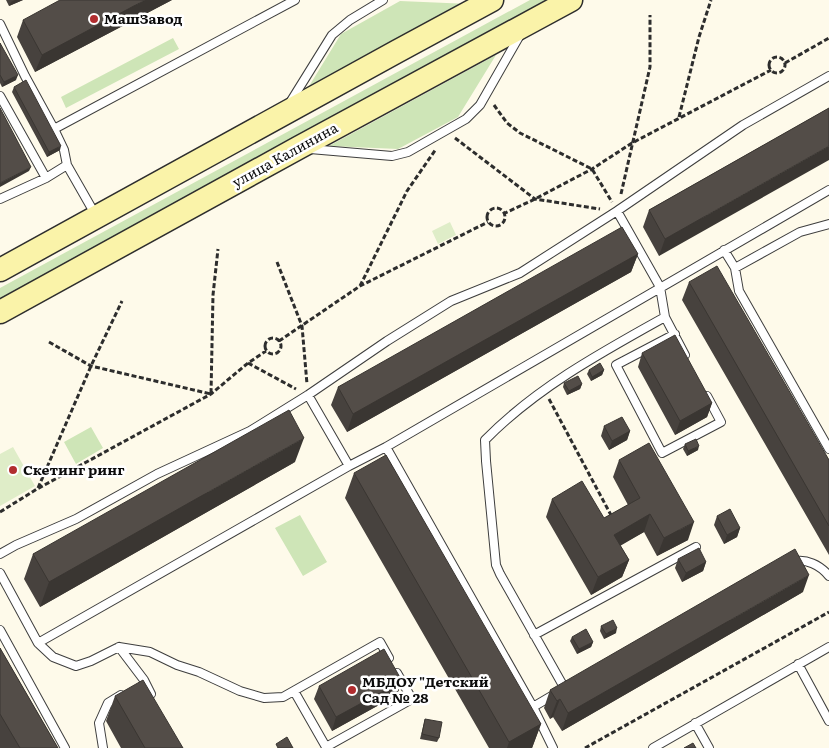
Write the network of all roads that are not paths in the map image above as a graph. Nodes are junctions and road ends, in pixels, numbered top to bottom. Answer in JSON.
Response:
{"nodes":[{"id":1,"x":295,"y":0,"type":"edge"},
{"id":2,"x":383,"y":0,"type":"edge"},
{"id":3,"x":492,"y":0,"type":"edge"},
{"id":4,"x":571,"y":0,"type":"edge"},
{"id":5,"x":0,"y":24,"type":"edge"},
{"id":6,"x":526,"y":24,"type":"junction"},
{"id":7,"x":829,"y":76,"type":"edge"},
{"id":8,"x":0,"y":96,"type":"edge"},
{"id":9,"x":284,"y":114,"type":"junction"},
{"id":10,"x":54,"y":129,"type":"junction"},
{"id":11,"x":298,"y":148,"type":"junction"},
{"id":12,"x":67,"y":164,"type":"junction"},
{"id":13,"x":46,"y":178,"type":"junction"},
{"id":14,"x":829,"y":190,"type":"edge"},
{"id":15,"x":0,"y":200,"type":"edge"},
{"id":16,"x":617,"y":211,"type":"junction"},
{"id":17,"x":97,"y":218,"type":"junction"},
{"id":18,"x":829,"y":224,"type":"edge"},
{"id":19,"x":724,"y":250,"type":"junction"},
{"id":20,"x":735,"y":268,"type":"junction"},
{"id":21,"x":0,"y":270,"type":"edge"},
{"id":22,"x":660,"y":287,"type":"junction"},
{"id":23,"x":0,"y":312,"type":"edge"},
{"id":24,"x":665,"y":317,"type":"junction"},
{"id":25,"x":675,"y":334,"type":"junction"},
{"id":26,"x":688,"y":361,"type":"edge"},
{"id":27,"x":702,"y":387,"type":"edge"},
{"id":28,"x":308,"y":395,"type":"junction"},
{"id":29,"x":386,"y":447,"type":"junction"},
{"id":30,"x":829,"y":449,"type":"edge"},
{"id":31,"x":349,"y":466,"type":"junction"},
{"id":32,"x":696,"y":547,"type":"edge"},
{"id":33,"x":0,"y":554,"type":"edge"},
{"id":34,"x":780,"y":566,"type":"edge"},
{"id":35,"x":0,"y":573,"type":"edge"},
{"id":36,"x":829,"y":576,"type":"edge"},
{"id":37,"x":0,"y":630,"type":"edge"},
{"id":38,"x":534,"y":635,"type":"junction"},
{"id":39,"x":38,"y":643,"type":"junction"},
{"id":40,"x":829,"y":646,"type":"edge"},
{"id":41,"x":119,"y":647,"type":"junction"},
{"id":42,"x":798,"y":664,"type":"junction"},
{"id":43,"x":144,"y":680,"type":"junction"},
{"id":44,"x":574,"y":684,"type":"edge"},
{"id":45,"x":565,"y":689,"type":"junction"},
{"id":46,"x":294,"y":690,"type":"junction"},
{"id":47,"x":153,"y":697,"type":"edge"},
{"id":48,"x":533,"y":707,"type":"junction"},
{"id":49,"x":829,"y":721,"type":"edge"},
{"id":50,"x":695,"y":724,"type":"junction"},
{"id":51,"x":65,"y":748,"type":"edge"},
{"id":52,"x":103,"y":748,"type":"edge"},
{"id":53,"x":553,"y":748,"type":"edge"},
{"id":54,"x":653,"y":748,"type":"edge"},
{"id":55,"x":709,"y":748,"type":"edge"}],
"edges":[{"from":1,"to":10,"type":"lane"},
{"from":2,"to":9,"type":"lane"},
{"from":3,"to":9,"type":"main road"},
{"from":4,"to":6,"type":"main road","name":"улица Калинина"},
{"from":5,"to":10,"type":"lane"},
{"from":6,"to":11,"type":"main road","name":"улица Калинина"},
{"from":6,"to":11,"type":"lane"},
{"from":7,"to":16,"type":"lane"},
{"from":8,"to":13,"type":"lane"},
{"from":9,"to":17,"type":"main road"},
{"from":10,"to":12,"type":"lane"},
{"from":11,"to":23,"type":"main road","name":"улица Калинина"},
{"from":12,"to":13,"type":"lane"},
{"from":12,"to":17,"type":"lane"},
{"from":13,"to":15,"type":"lane"},
{"from":14,"to":19,"type":"lane"},
{"from":16,"to":22,"type":"lane"},
{"from":16,"to":28,"type":"lane"},
{"from":17,"to":21,"type":"main road"},
{"from":18,"to":20,"type":"lane"},
{"from":19,"to":20,"type":"lane"},
{"from":19,"to":22,"type":"lane"},
{"from":20,"to":30,"type":"lane"},
{"from":22,"to":24,"type":"lane"},
{"from":22,"to":29,"type":"lane"},
{"from":24,"to":25,"type":"lane"},
{"from":24,"to":38,"type":"lane"},
{"from":25,"to":26,"type":"lane"},
{"from":25,"to":27,"type":"lane"},
{"from":28,"to":31,"type":"lane"},
{"from":28,"to":33,"type":"lane"},
{"from":29,"to":31,"type":"lane"},
{"from":29,"to":48,"type":"lane"},
{"from":31,"to":39,"type":"lane"},
{"from":32,"to":38,"type":"lane"},
{"from":34,"to":36,"type":"lane"},
{"from":35,"to":39,"type":"lane"},
{"from":37,"to":51,"type":"lane"},
{"from":38,"to":45,"type":"lane"},
{"from":39,"to":41,"type":"lane"},
{"from":40,"to":42,"type":"lane"},
{"from":41,"to":43,"type":"lane"},
{"from":41,"to":46,"type":"lane"},
{"from":42,"to":49,"type":"lane"},
{"from":42,"to":50,"type":"lane"},
{"from":43,"to":47,"type":"lane"},
{"from":43,"to":52,"type":"lane"},
{"from":44,"to":45,"type":"lane"},
{"from":45,"to":48,"type":"lane"},
{"from":46,"to":46,"type":"lane"},
{"from":48,"to":53,"type":"lane"},
{"from":50,"to":54,"type":"lane"},
{"from":50,"to":55,"type":"lane"}]}
